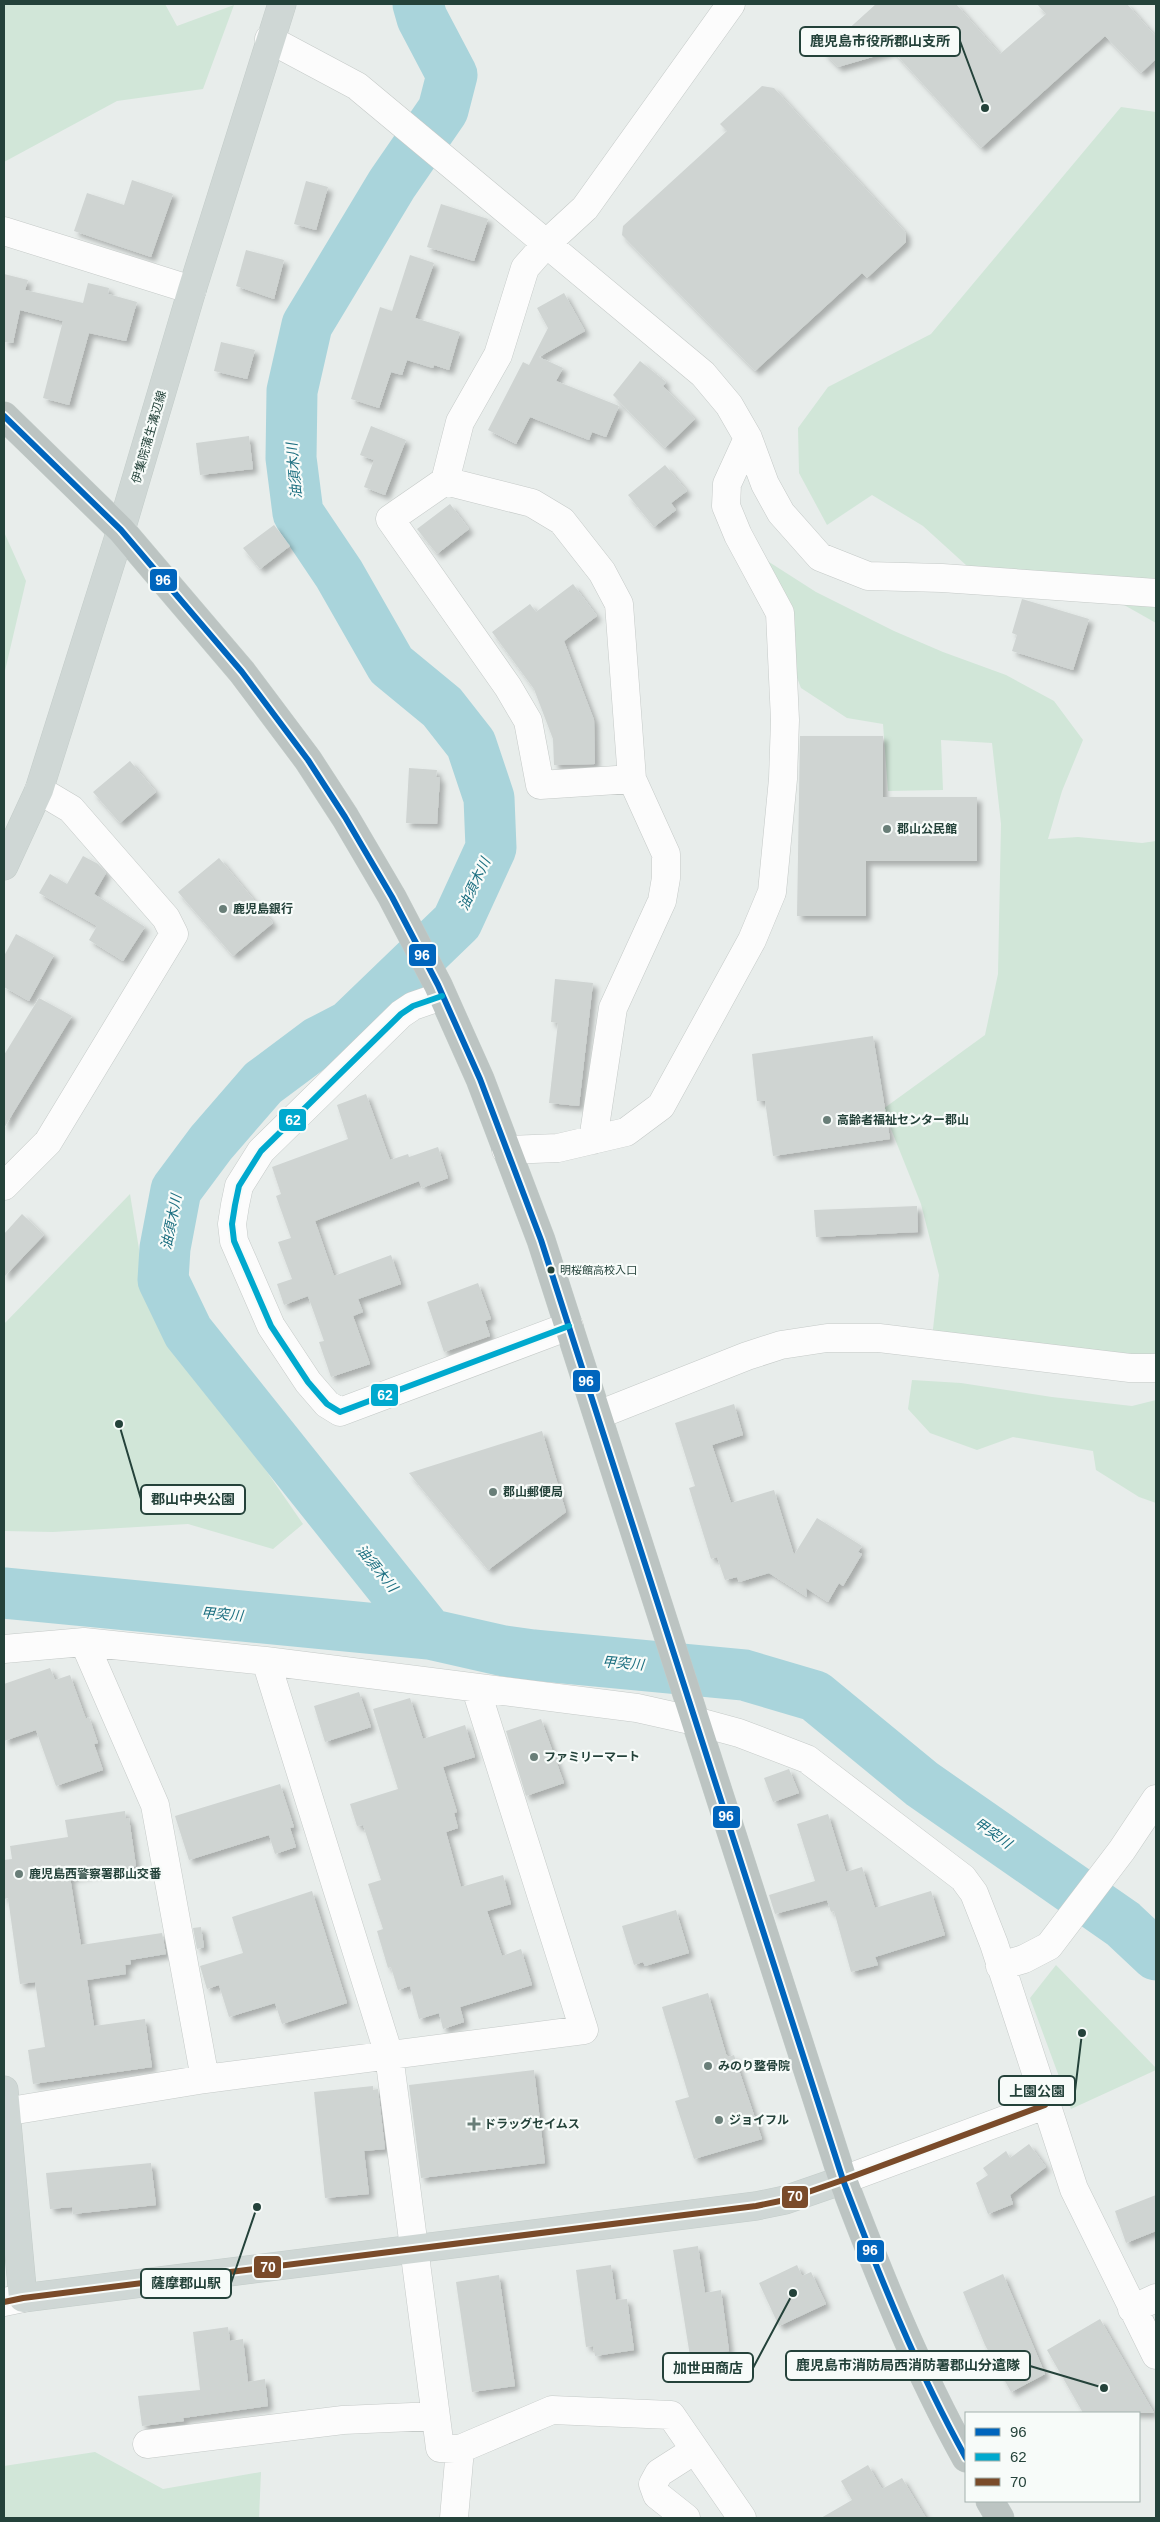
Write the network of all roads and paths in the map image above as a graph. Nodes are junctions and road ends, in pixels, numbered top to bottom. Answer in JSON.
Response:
{"nodes":[{"id":1,"x":282,"y":4,"type":"edge"},
{"id":2,"x":730,"y":4,"type":"edge"},
{"id":3,"x":270,"y":39,"type":"junction"},
{"id":4,"x":4,"y":231,"type":"edge"},
{"id":5,"x":547,"y":243,"type":"junction"},
{"id":6,"x":192,"y":290,"type":"junction"},
{"id":7,"x":4,"y":416,"type":"edge"},
{"id":8,"x":748,"y":438,"type":"junction"},
{"id":9,"x":445,"y":481,"type":"junction"},
{"id":10,"x":121,"y":530,"type":"junction"},
{"id":11,"x":1156,"y":593,"type":"edge"},
{"id":12,"x":632,"y":779,"type":"junction"},
{"id":13,"x":39,"y":790,"type":"junction"},
{"id":14,"x":4,"y":866,"type":"edge"},
{"id":15,"x":440,"y":990,"type":"junction"},
{"id":16,"x":593,"y":1140,"type":"junction"},
{"id":17,"x":506,"y":1150,"type":"junction"},
{"id":18,"x":4,"y":1186,"type":"edge"},
{"id":19,"x":569,"y":1326,"type":"junction"},
{"id":20,"x":1156,"y":1368,"type":"edge"},
{"id":21,"x":598,"y":1415,"type":"junction"},
{"id":22,"x":84,"y":1642,"type":"junction"},
{"id":23,"x":4,"y":1650,"type":"edge"},
{"id":24,"x":266,"y":1661,"type":"junction"},
{"id":25,"x":476,"y":1689,"type":"junction"},
{"id":26,"x":693,"y":1714,"type":"junction"},
{"id":27,"x":1156,"y":1798,"type":"edge"},
{"id":28,"x":1000,"y":1966,"type":"junction"},
{"id":29,"x":389,"y":2055,"type":"junction"},
{"id":30,"x":205,"y":2079,"type":"junction"},
{"id":31,"x":5,"y":2104,"type":"edge"},
{"id":32,"x":1045,"y":2105,"type":"junction"},
{"id":33,"x":843,"y":2180,"type":"junction"},
{"id":34,"x":413,"y":2250,"type":"junction"},
{"id":35,"x":13,"y":2300,"type":"edge"},
{"id":36,"x":1144,"y":2304,"type":"edge"},
{"id":37,"x":1156,"y":2355,"type":"edge"},
{"id":38,"x":435,"y":2416,"type":"junction"},
{"id":39,"x":147,"y":2444,"type":"dead end"},
{"id":40,"x":460,"y":2448,"type":"junction"},
{"id":41,"x":695,"y":2450,"type":"junction"},
{"id":42,"x":965,"y":2456,"type":"edge"},
{"id":43,"x":991,"y":2502,"type":"edge"},
{"id":44,"x":454,"y":2518,"type":"edge"},
{"id":45,"x":686,"y":2518,"type":"edge"},
{"id":46,"x":742,"y":2518,"type":"edge"},
{"id":47,"x":1000,"y":2518,"type":"edge"}],
"edges":[{"from":1,"to":3,"type":"main road","name":"伊集院蒲生溝辺線"},
{"from":2,"to":5,"type":"street"},
{"from":3,"to":5,"type":"street"},
{"from":3,"to":6,"type":"main road","name":"伊集院蒲生溝辺線"},
{"from":4,"to":6,"type":"street"},
{"from":5,"to":8,"type":"street"},
{"from":5,"to":9,"type":"street"},
{"from":6,"to":10,"type":"main road","name":"伊集院蒲生溝辺線"},
{"from":7,"to":10,"type":"highway"},
{"from":8,"to":11,"type":"street"},
{"from":8,"to":16,"type":"street"},
{"from":9,"to":12,"type":"street"},
{"from":9,"to":12,"type":"street"},
{"from":10,"to":13,"type":"main road","name":"伊集院蒲生溝辺線"},
{"from":10,"to":15,"type":"highway"},
{"from":12,"to":16,"type":"street"},
{"from":13,"to":14,"type":"main road","name":"伊集院蒲生溝辺線"},
{"from":13,"to":18,"type":"street"},
{"from":15,"to":17,"type":"highway"},
{"from":15,"to":19,"type":"street"},
{"from":16,"to":17,"type":"street"},
{"from":17,"to":19,"type":"highway"},
{"from":19,"to":21,"type":"highway"},
{"from":20,"to":21,"type":"street"},
{"from":21,"to":26,"type":"highway"},
{"from":22,"to":23,"type":"street"},
{"from":22,"to":24,"type":"street"},
{"from":22,"to":30,"type":"street"},
{"from":24,"to":25,"type":"street"},
{"from":24,"to":29,"type":"street"},
{"from":25,"to":26,"type":"street"},
{"from":25,"to":29,"type":"street"},
{"from":26,"to":28,"type":"street"},
{"from":26,"to":33,"type":"highway"},
{"from":27,"to":28,"type":"street"},
{"from":28,"to":32,"type":"street"},
{"from":29,"to":30,"type":"street"},
{"from":29,"to":34,"type":"street"},
{"from":30,"to":31,"type":"street"},
{"from":31,"to":35,"type":"main road"},
{"from":32,"to":33,"type":"street"},
{"from":32,"to":36,"type":"street"},
{"from":33,"to":34,"type":"main road"},
{"from":33,"to":42,"type":"highway"},
{"from":34,"to":35,"type":"main road"},
{"from":34,"to":38,"type":"street"},
{"from":36,"to":37,"type":"street"},
{"from":38,"to":39,"type":"street"},
{"from":38,"to":40,"type":"street"},
{"from":40,"to":41,"type":"street"},
{"from":40,"to":44,"type":"street"},
{"from":41,"to":45,"type":"street"},
{"from":41,"to":46,"type":"street"},
{"from":43,"to":47,"type":"highway"}]}
